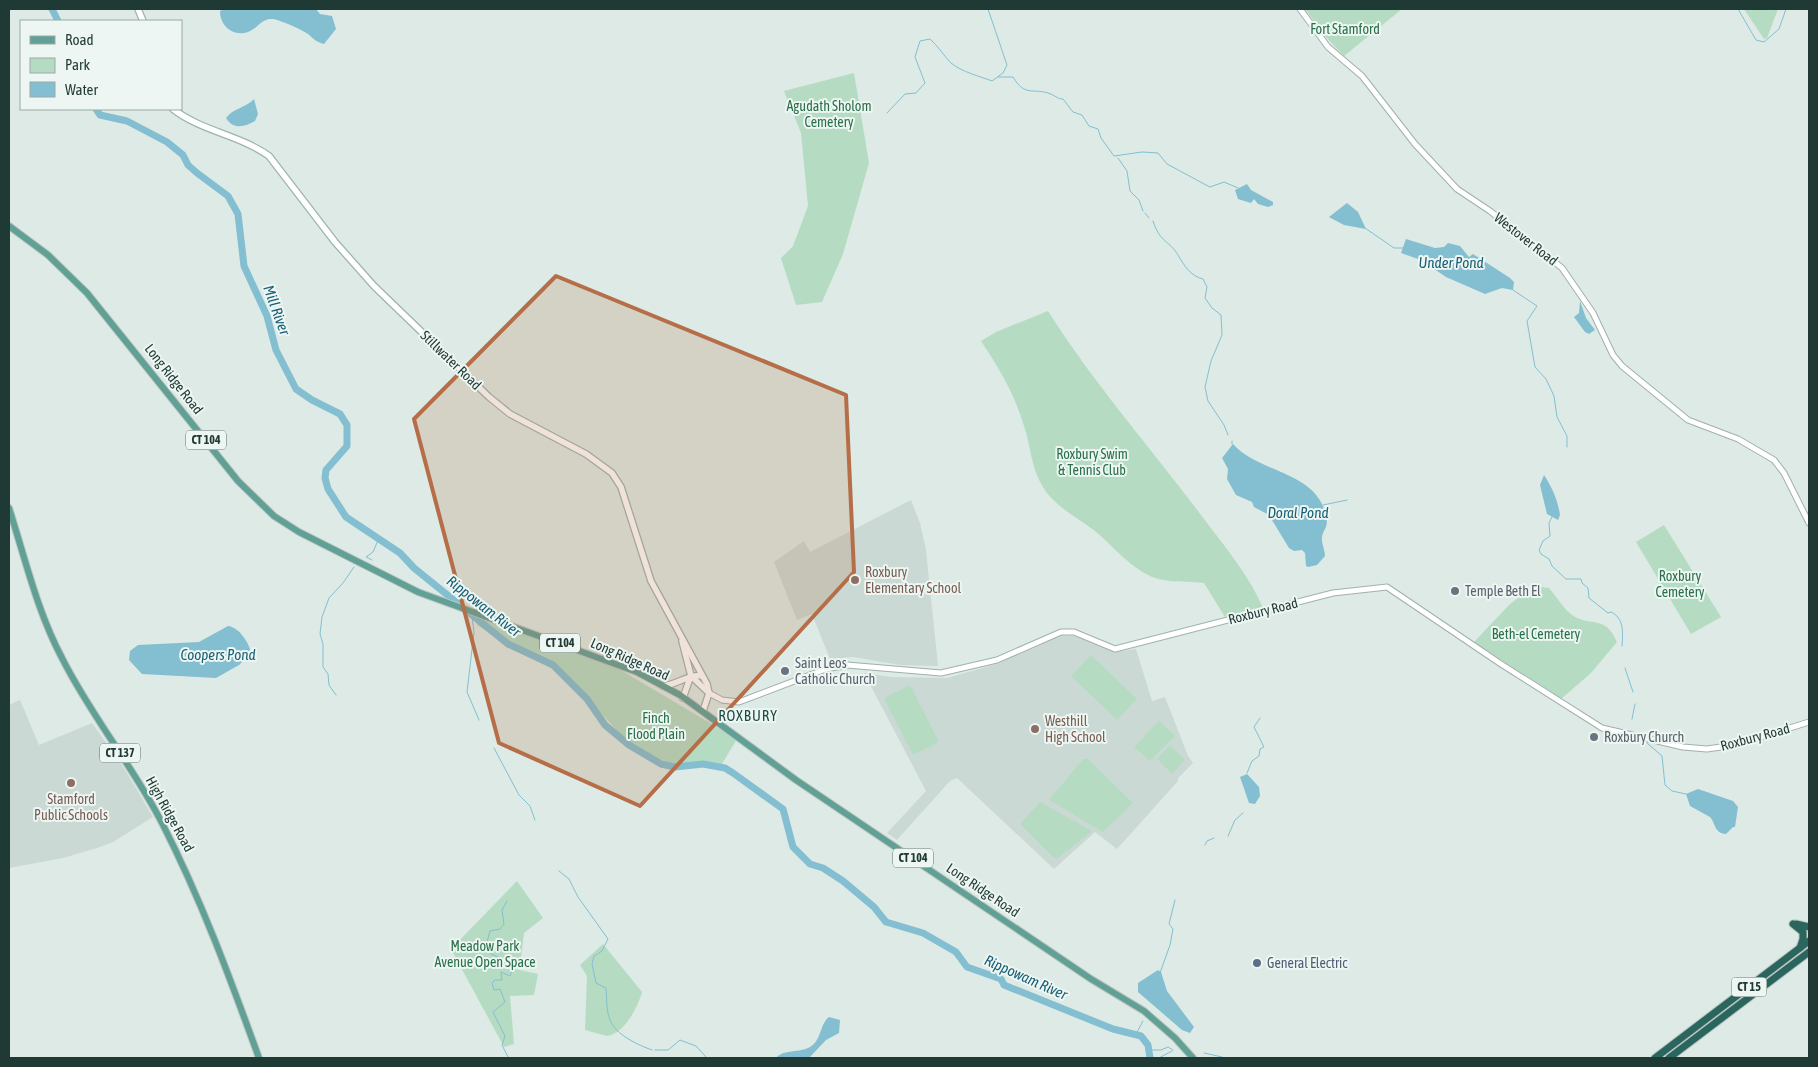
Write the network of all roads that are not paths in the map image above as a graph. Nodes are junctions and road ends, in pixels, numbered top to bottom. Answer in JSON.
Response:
{"nodes":[{"id":1,"x":1300,"y":9,"type":"edge"},
{"id":2,"x":175,"y":110,"type":"edge"},
{"id":3,"x":9,"y":226,"type":"edge"},
{"id":4,"x":9,"y":508,"type":"edge"},
{"id":5,"x":1809,"y":523,"type":"edge"},
{"id":6,"x":682,"y":641,"type":"junction"},
{"id":7,"x":691,"y":676,"type":"junction"},
{"id":8,"x":702,"y":676,"type":"junction"},
{"id":9,"x":663,"y":686,"type":"junction"},
{"id":10,"x":709,"y":693,"type":"junction"},
{"id":11,"x":683,"y":698,"type":"junction"},
{"id":12,"x":703,"y":711,"type":"junction"},
{"id":13,"x":1809,"y":722,"type":"edge"},
{"id":14,"x":1809,"y":926,"type":"edge"},
{"id":15,"x":1809,"y":941,"type":"edge"},
{"id":16,"x":1800,"y":948,"type":"junction"},
{"id":17,"x":1809,"y":952,"type":"edge"},
{"id":18,"x":259,"y":1058,"type":"edge"},
{"id":19,"x":1193,"y":1058,"type":"edge"},
{"id":20,"x":1655,"y":1058,"type":"edge"},
{"id":21,"x":1669,"y":1058,"type":"edge"}],
"edges":[{"from":1,"to":5,"type":"street","name":"Westover Road"},
{"from":2,"to":6,"type":"main road","name":"Stillwater Road"},
{"from":3,"to":9,"type":"main road","name":"Long Ridge Road","number":"CT 104"},
{"from":4,"to":18,"type":"main road","name":"High Ridge Road","number":"CT 137"},
{"from":6,"to":7,"type":"main road","name":"Stillwater Road"},
{"from":6,"to":8,"type":"main road","name":"Stillwater Road"},
{"from":7,"to":8,"type":"main road"},
{"from":7,"to":9,"type":"main road"},
{"from":7,"to":10,"type":"main road"},
{"from":7,"to":11,"type":"main road"},
{"from":8,"to":10,"type":"main road","name":"Stillwater Road"},
{"from":9,"to":11,"type":"main road","name":"Long Ridge Road","number":"CT 104"},
{"from":10,"to":12,"type":"main road"},
{"from":10,"to":13,"type":"street","name":"Roxbury Road"},
{"from":11,"to":12,"type":"main road","name":"Long Ridge Road","number":"CT 104"},
{"from":12,"to":19,"type":"main road","name":"Long Ridge Road","number":"CT 104"},
{"from":14,"to":16,"type":"highway"},
{"from":15,"to":16,"type":"highway","number":"CT 15"},
{"from":16,"to":20,"type":"highway","number":"CT 15"},
{"from":17,"to":21,"type":"highway","number":"CT 15"}]}
